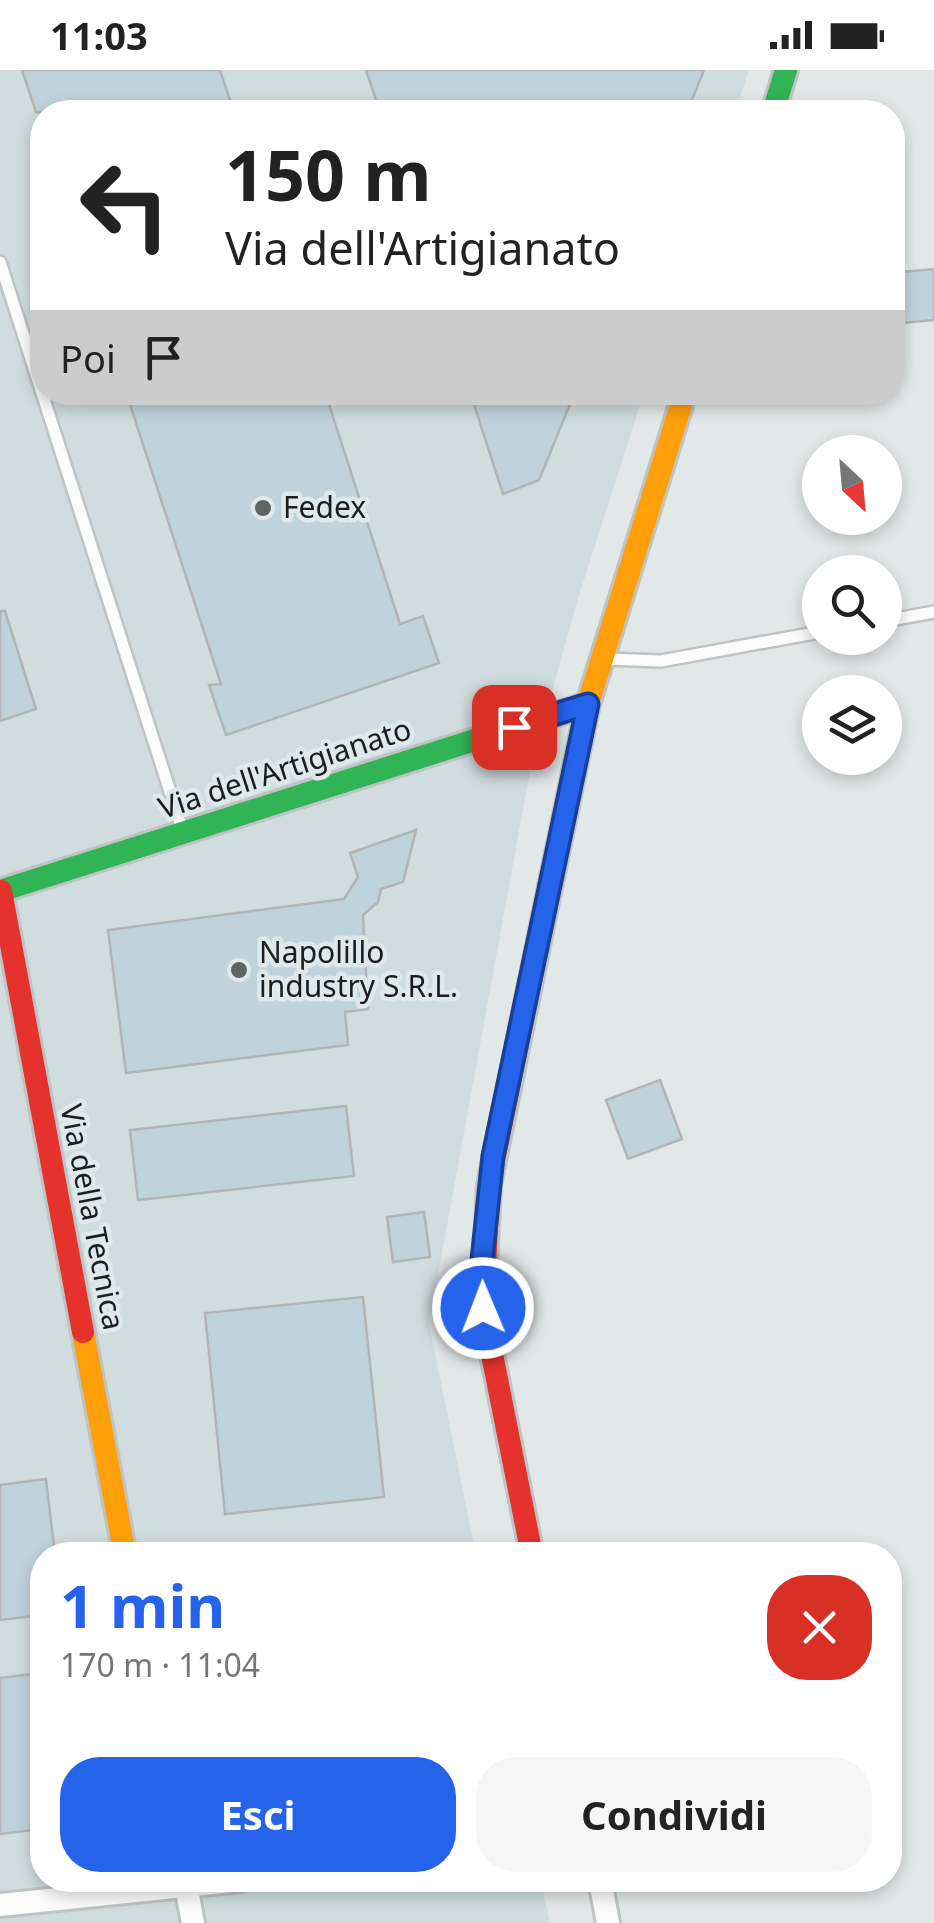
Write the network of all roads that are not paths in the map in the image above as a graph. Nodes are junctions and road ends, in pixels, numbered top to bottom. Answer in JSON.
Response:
{"nodes":[{"id":1,"x":786,"y":70,"type":"edge"},
{"id":2,"x":776,"y":100,"type":"edge"},
{"id":3,"x":0,"y":262,"type":"edge"},
{"id":4,"x":30,"y":355,"type":"edge"},
{"id":5,"x":46,"y":405,"type":"edge"},
{"id":6,"x":681,"y":405,"type":"edge"},
{"id":7,"x":934,"y":612,"type":"edge"},
{"id":8,"x":902,"y":617,"type":"edge"},
{"id":9,"x":802,"y":635,"type":"edge"},
{"id":10,"x":602,"y":658,"type":"junction"},
{"id":11,"x":588,"y":704,"type":"junction"},
{"id":12,"x":184,"y":833,"type":"junction"},
{"id":13,"x":0,"y":891,"type":"edge"},
{"id":14,"x":123,"y":1542,"type":"edge"},
{"id":15,"x":529,"y":1542,"type":"edge"},
{"id":16,"x":105,"y":1892,"type":"edge"},
{"id":17,"x":188,"y":1892,"type":"edge"},
{"id":18,"x":602,"y":1892,"type":"edge"},
{"id":19,"x":0,"y":1905,"type":"edge"},
{"id":20,"x":193,"y":1923,"type":"edge"},
{"id":21,"x":608,"y":1923,"type":"edge"}],
"edges":[{"from":1,"to":2,"type":"street"},
{"from":3,"to":4,"type":"lane"},
{"from":5,"to":12,"type":"lane"},
{"from":6,"to":10,"type":"street"},
{"from":7,"to":8,"type":"lane"},
{"from":9,"to":10,"type":"lane"},
{"from":10,"to":11,"type":"street"},
{"from":11,"to":12,"type":"street","name":"Via dell'Artigianato"},
{"from":11,"to":15,"type":"street"},
{"from":12,"to":13,"type":"street","name":"Via dell'Artigianato"},
{"from":13,"to":14,"type":"street","name":"Via della Tecnica"},
{"from":16,"to":19,"type":"street"},
{"from":17,"to":20,"type":"street"},
{"from":18,"to":21,"type":"street"}]}
